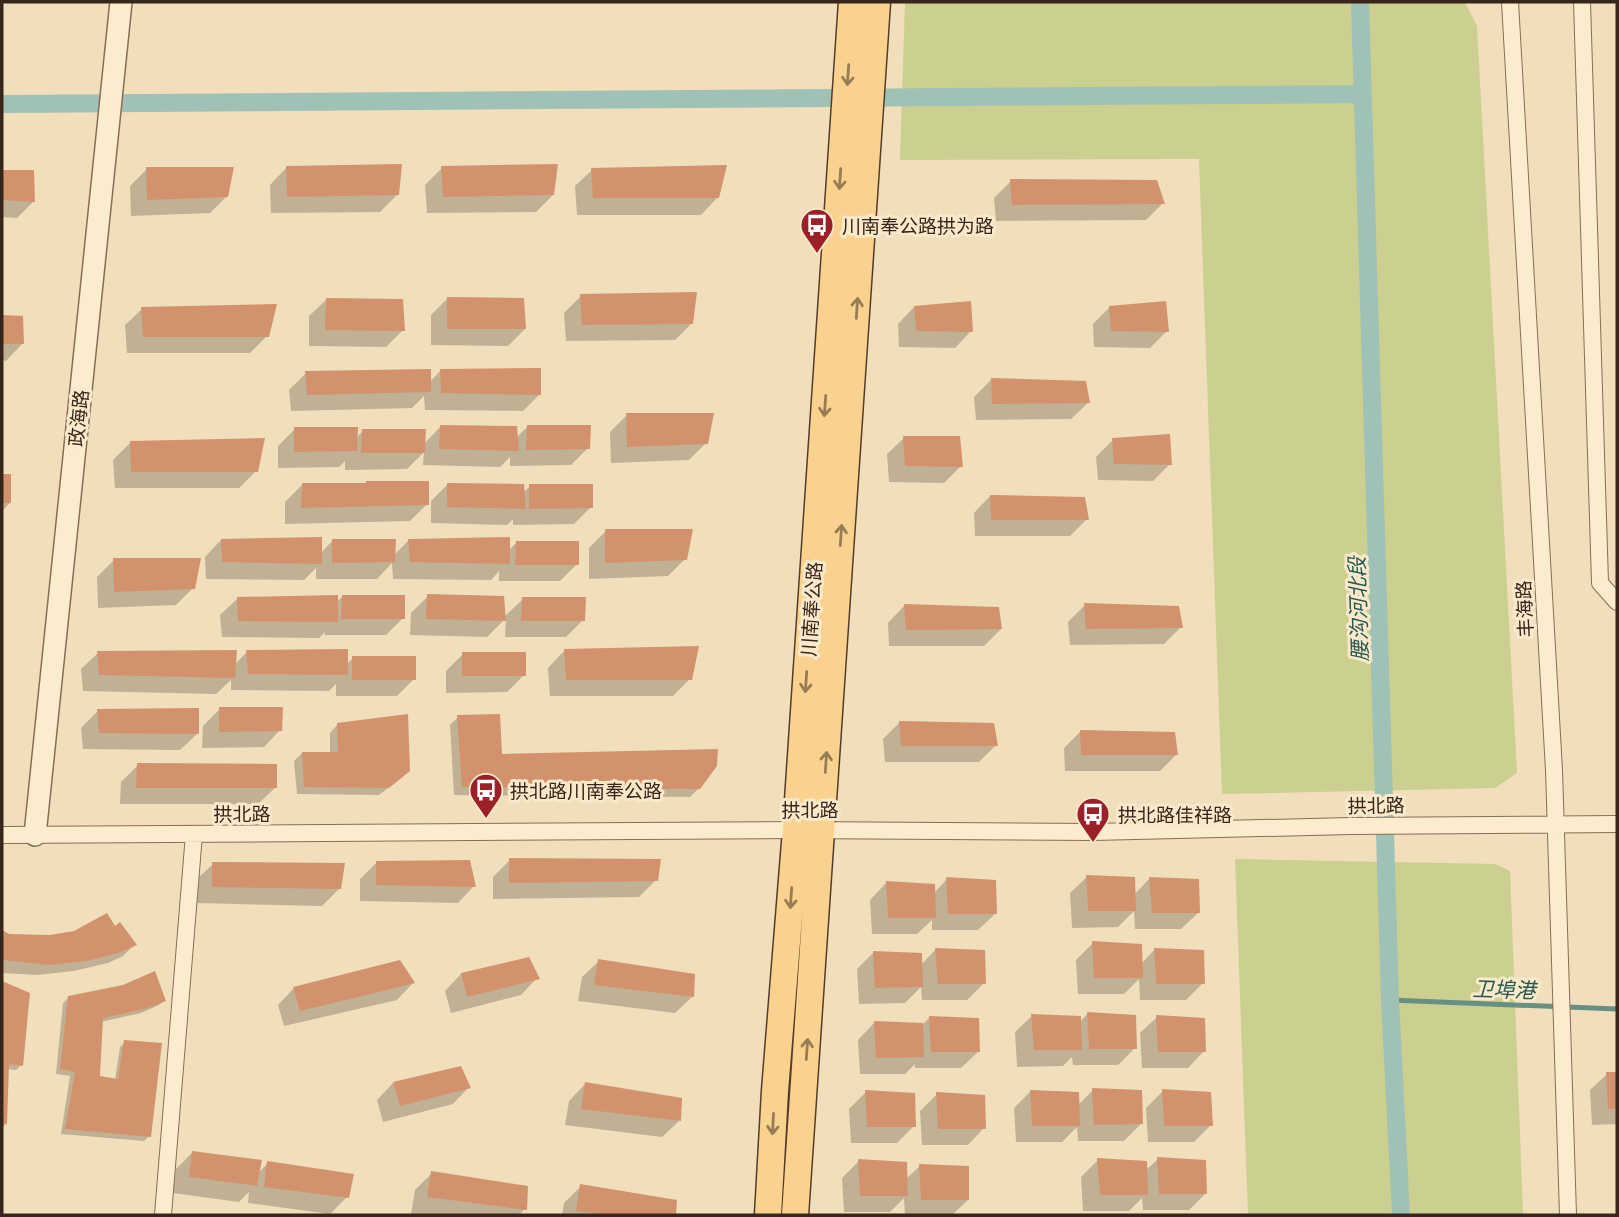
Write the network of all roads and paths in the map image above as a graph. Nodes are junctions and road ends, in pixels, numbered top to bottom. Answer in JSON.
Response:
{"nodes":[{"id":1,"x":121,"y":2,"type":"edge"},
{"id":2,"x":852,"y":2,"type":"edge"},
{"id":3,"x":877,"y":2,"type":"edge"},
{"id":4,"x":1510,"y":2,"type":"edge"},
{"id":5,"x":1581,"y":2,"type":"edge"},
{"id":6,"x":862,"y":38,"type":"junction"},
{"id":7,"x":1617,"y":602,"type":"edge"},
{"id":8,"x":1617,"y":824,"type":"edge"},
{"id":9,"x":1555,"y":825,"type":"junction"},
{"id":10,"x":809,"y":830,"type":"junction"},
{"id":11,"x":194,"y":834,"type":"junction"},
{"id":12,"x":2,"y":835,"type":"edge"},
{"id":13,"x":35,"y":835,"type":"junction"},
{"id":14,"x":163,"y":1215,"type":"edge"},
{"id":15,"x":768,"y":1215,"type":"edge"},
{"id":16,"x":795,"y":1215,"type":"edge"},
{"id":17,"x":1568,"y":1215,"type":"edge"}],
"edges":[{"from":1,"to":13,"type":"street","name":"政海路"},
{"from":2,"to":6,"type":"main road","name":"川南奉公路"},
{"from":3,"to":6,"type":"main road","name":"川南奉公路"},
{"from":4,"to":9,"type":"street","name":"丰海路"},
{"from":5,"to":7,"type":"street"},
{"from":6,"to":10,"type":"main road","name":"川南奉公路"},
{"from":8,"to":9,"type":"street","name":"拱北路"},
{"from":9,"to":10,"type":"street","name":"拱北路"},
{"from":9,"to":17,"type":"street","name":"丰海路"},
{"from":10,"to":11,"type":"street","name":"拱北路"},
{"from":10,"to":15,"type":"main road","name":"川南奉公路","one_way":true},
{"from":16,"to":10,"type":"main road","name":"川南奉公路","one_way":true},
{"from":11,"to":13,"type":"street","name":"拱北路"},
{"from":11,"to":14,"type":"street"},
{"from":12,"to":13,"type":"street","name":"拱北路"}]}
